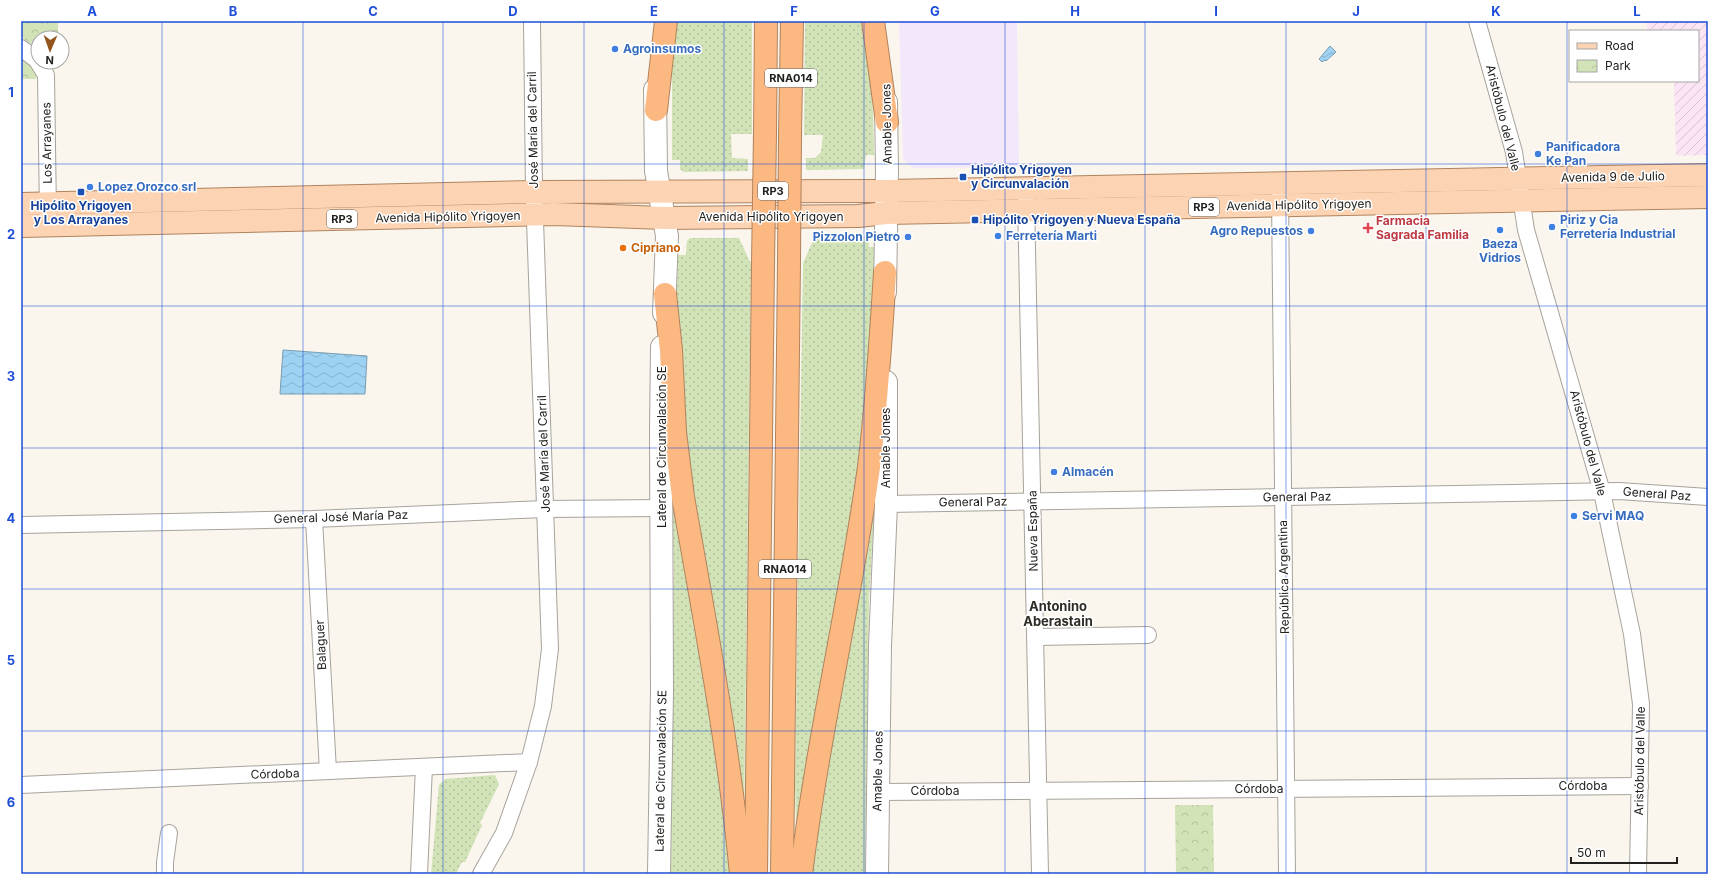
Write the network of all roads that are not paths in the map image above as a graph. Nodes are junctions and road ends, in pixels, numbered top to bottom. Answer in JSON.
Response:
{"nodes":[{"id":1,"x":532,"y":21,"type":"edge"},
{"id":2,"x":655,"y":21,"type":"edge"},
{"id":3,"x":666,"y":21,"type":"edge"},
{"id":4,"x":766,"y":21,"type":"edge"},
{"id":5,"x":792,"y":21,"type":"edge"},
{"id":6,"x":873,"y":21,"type":"edge"},
{"id":7,"x":884,"y":21,"type":"edge"},
{"id":8,"x":1477,"y":21,"type":"edge"},
{"id":9,"x":21,"y":48,"type":"edge"},
{"id":10,"x":30,"y":55,"type":"edge"},
{"id":11,"x":43,"y":70,"type":"edge"},
{"id":12,"x":656,"y":110,"type":"junction"},
{"id":13,"x":887,"y":122,"type":"junction"},
{"id":14,"x":1708,"y":175,"type":"edge"},
{"id":15,"x":1518,"y":179,"type":"junction"},
{"id":16,"x":1280,"y":184,"type":"junction"},
{"id":17,"x":1025,"y":189,"type":"junction"},
{"id":18,"x":887,"y":191,"type":"junction"},
{"id":19,"x":534,"y":192,"type":"junction"},
{"id":20,"x":659,"y":192,"type":"junction"},
{"id":21,"x":1708,"y":196,"type":"edge"},
{"id":22,"x":1522,"y":200,"type":"junction"},
{"id":23,"x":47,"y":203,"type":"junction"},
{"id":24,"x":21,"y":204,"type":"edge"},
{"id":25,"x":1280,"y":205,"type":"junction"},
{"id":26,"x":1026,"y":210,"type":"junction"},
{"id":27,"x":886,"y":213,"type":"junction"},
{"id":28,"x":535,"y":214,"type":"junction"},
{"id":29,"x":664,"y":218,"type":"junction"},
{"id":30,"x":49,"y":225,"type":"junction"},
{"id":31,"x":21,"y":226,"type":"edge"},
{"id":32,"x":885,"y":272,"type":"junction"},
{"id":33,"x":666,"y":294,"type":"junction"},
{"id":34,"x":1602,"y":492,"type":"junction"},
{"id":35,"x":1283,"y":497,"type":"junction"},
{"id":36,"x":1708,"y":497,"type":"edge"},
{"id":37,"x":1033,"y":501,"type":"junction"},
{"id":38,"x":886,"y":504,"type":"junction"},
{"id":39,"x":661,"y":508,"type":"junction"},
{"id":40,"x":546,"y":509,"type":"junction"},
{"id":41,"x":314,"y":519,"type":"junction"},
{"id":42,"x":21,"y":525,"type":"edge"},
{"id":43,"x":1148,"y":635,"type":"dead end"},
{"id":44,"x":1036,"y":637,"type":"junction"},
{"id":45,"x":529,"y":762,"type":"junction"},
{"id":46,"x":424,"y":767,"type":"junction"},
{"id":47,"x":328,"y":771,"type":"junction"},
{"id":48,"x":21,"y":784,"type":"edge"},
{"id":49,"x":1640,"y":786,"type":"junction"},
{"id":50,"x":1286,"y":788,"type":"junction"},
{"id":51,"x":1040,"y":790,"type":"junction"},
{"id":52,"x":878,"y":792,"type":"junction"},
{"id":53,"x":170,"y":833,"type":"dead end"},
{"id":54,"x":166,"y":874,"type":"edge"},
{"id":55,"x":419,"y":874,"type":"edge"},
{"id":56,"x":481,"y":874,"type":"edge"},
{"id":57,"x":659,"y":874,"type":"edge"},
{"id":58,"x":741,"y":874,"type":"edge"},
{"id":59,"x":756,"y":874,"type":"edge"},
{"id":60,"x":782,"y":874,"type":"edge"},
{"id":61,"x":801,"y":874,"type":"edge"},
{"id":62,"x":877,"y":874,"type":"edge"},
{"id":63,"x":1040,"y":874,"type":"edge"},
{"id":64,"x":1287,"y":874,"type":"edge"},
{"id":65,"x":1638,"y":874,"type":"edge"}],
"edges":[{"from":1,"to":19,"type":"street","name":"José María del Carril"},
{"from":2,"to":12,"type":"street","name":"Lateral de Circunvalación SE"},
{"from":3,"to":12,"type":"highway"},
{"from":4,"to":59,"type":"highway","number":"RNA014","bridge":true},
{"from":5,"to":60,"type":"highway","number":"RNA014","bridge":true},
{"from":6,"to":13,"type":"highway"},
{"from":7,"to":13,"type":"street","name":"Amable Jones"},
{"from":8,"to":15,"type":"street","name":"Aristóbulo del Valle"},
{"from":9,"to":10,"type":"street","name":"Los Arrayanes"},
{"from":11,"to":23,"type":"street","name":"Los Arrayanes"},
{"from":12,"to":20,"type":"street","name":"Lateral de Circunvalación SE"},
{"from":13,"to":18,"type":"street","name":"Amable Jones"},
{"from":14,"to":15,"type":"main road","name":"Avenida 9 de Julio"},
{"from":15,"to":16,"type":"main road","name":"Avenida Hipólito Yrigoyen","number":"RP3"},
{"from":15,"to":22,"type":"street","name":"Aristóbulo del Valle"},
{"from":16,"to":17,"type":"main road","name":"Avenida Hipólito Yrigoyen","number":"RP3"},
{"from":16,"to":25,"type":"street","name":"República Argentina"},
{"from":17,"to":18,"type":"main road","name":"Avenida Hipólito Yrigoyen","number":"RP3"},
{"from":17,"to":26,"type":"street","name":"Nueva España"},
{"from":18,"to":20,"type":"main road","name":"Avenida Hipólito Yrigoyen","number":"RP3"},
{"from":18,"to":27,"type":"street","name":"Amable Jones"},
{"from":19,"to":20,"type":"main road","name":"Avenida Hipólito Yrigoyen","number":"RP3"},
{"from":19,"to":23,"type":"main road","name":"Avenida Hipólito Yrigoyen","number":"RP3"},
{"from":19,"to":28,"type":"street","name":"José María del Carril"},
{"from":20,"to":29,"type":"street","name":"Lateral de Circunvalación SE"},
{"from":21,"to":22,"type":"main road","name":"Avenida 9 de Julio"},
{"from":22,"to":25,"type":"main road","name":"Avenida Hipólito Yrigoyen","number":"RP3"},
{"from":22,"to":34,"type":"street","name":"Aristóbulo del Valle"},
{"from":23,"to":24,"type":"main road","name":"Avenida Hipólito Yrigoyen","number":"RP3"},
{"from":23,"to":30,"type":"street","name":"Los Arrayanes"},
{"from":25,"to":26,"type":"main road","name":"Avenida Hipólito Yrigoyen","number":"RP3"},
{"from":25,"to":35,"type":"street","name":"República Argentina"},
{"from":26,"to":27,"type":"main road","name":"Avenida Hipólito Yrigoyen","number":"RP3"},
{"from":26,"to":37,"type":"street","name":"Nueva España"},
{"from":27,"to":29,"type":"main road","name":"Avenida Hipólito Yrigoyen","number":"RP3"},
{"from":27,"to":32,"type":"street","name":"Amable Jones"},
{"from":28,"to":29,"type":"main road","name":"Avenida Hipólito Yrigoyen","number":"RP3"},
{"from":28,"to":30,"type":"main road","name":"Avenida Hipólito Yrigoyen","number":"RP3"},
{"from":28,"to":40,"type":"street","name":"José María del Carril"},
{"from":29,"to":33,"type":"street","name":"Lateral de Circunvalación SE"},
{"from":30,"to":31,"type":"main road","name":"Avenida Hipólito Yrigoyen","number":"RP3"},
{"from":32,"to":38,"type":"street","name":"Amable Jones"},
{"from":32,"to":61,"type":"highway"},
{"from":33,"to":39,"type":"street","name":"Lateral de Circunvalación SE"},
{"from":33,"to":58,"type":"highway"},
{"from":34,"to":35,"type":"street","name":"General Paz"},
{"from":34,"to":36,"type":"street","name":"General Paz"},
{"from":34,"to":49,"type":"street","name":"Aristóbulo del Valle"},
{"from":35,"to":37,"type":"street","name":"General Paz"},
{"from":35,"to":50,"type":"street","name":"República Argentina"},
{"from":37,"to":38,"type":"street","name":"General Paz"},
{"from":37,"to":44,"type":"street","name":"Nueva España"},
{"from":38,"to":52,"type":"street","name":"Amable Jones"},
{"from":39,"to":40,"type":"street","name":"General José María Paz"},
{"from":39,"to":57,"type":"street","name":"Lateral de Circunvalación SE"},
{"from":40,"to":41,"type":"street","name":"General José María Paz"},
{"from":40,"to":45,"type":"street","name":"José María del Carril"},
{"from":41,"to":42,"type":"street","name":"General José María Paz"},
{"from":41,"to":47,"type":"street","name":"Balaguer"},
{"from":43,"to":44,"type":"street"},
{"from":44,"to":51,"type":"street","name":"Nueva España"},
{"from":45,"to":46,"type":"street","name":"Córdoba"},
{"from":45,"to":56,"type":"street","name":"José María del Carril"},
{"from":46,"to":47,"type":"street","name":"Córdoba"},
{"from":46,"to":55,"type":"street"},
{"from":47,"to":48,"type":"street","name":"Córdoba"},
{"from":49,"to":50,"type":"street","name":"Córdoba"},
{"from":49,"to":65,"type":"street","name":"Aristóbulo del Valle"},
{"from":50,"to":51,"type":"street","name":"Córdoba"},
{"from":50,"to":64,"type":"street","name":"República Argentina"},
{"from":51,"to":52,"type":"street","name":"Córdoba"},
{"from":51,"to":63,"type":"street","name":"Nueva España"},
{"from":52,"to":62,"type":"street","name":"Amable Jones"},
{"from":53,"to":54,"type":"street"}]}
